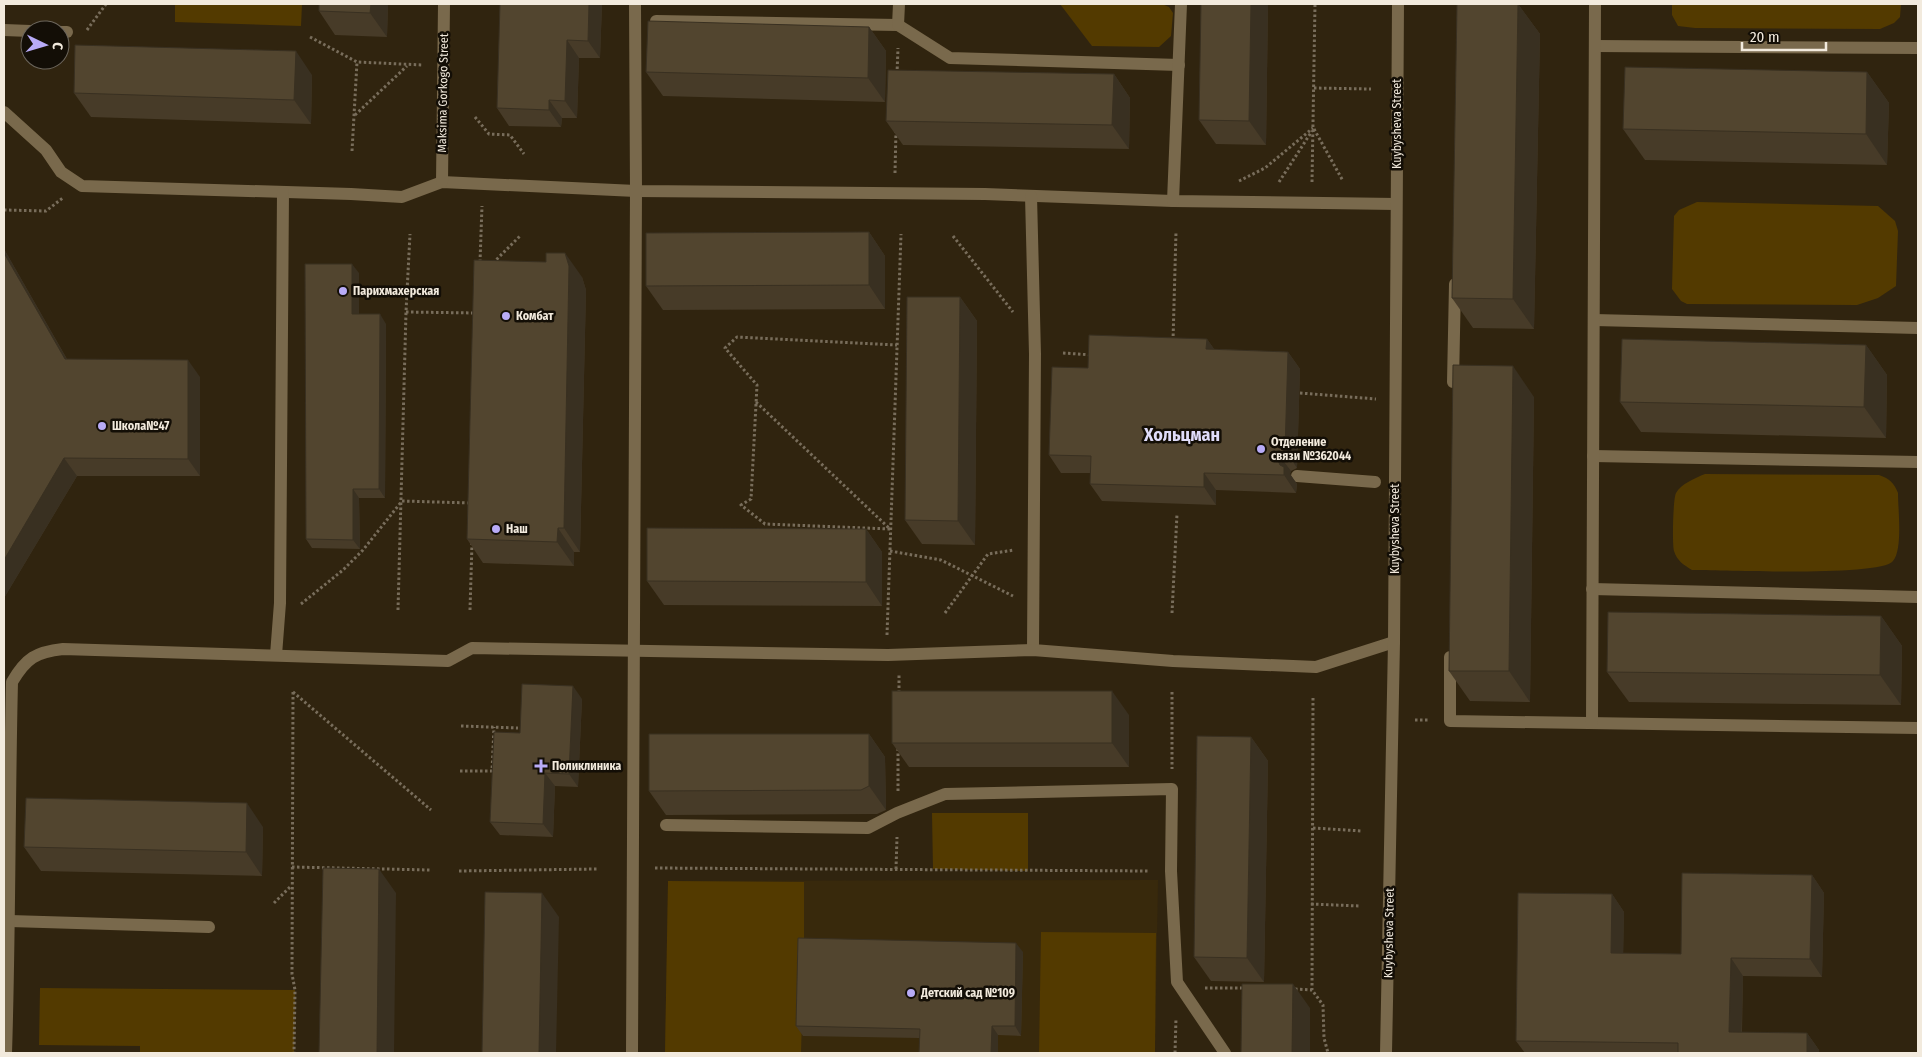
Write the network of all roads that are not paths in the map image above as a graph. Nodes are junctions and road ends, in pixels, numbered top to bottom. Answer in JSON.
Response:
{"nodes":[{"id":1,"x":444,"y":4,"type":"edge"},
{"id":2,"x":635,"y":4,"type":"edge"},
{"id":3,"x":899,"y":4,"type":"edge"},
{"id":4,"x":1181,"y":4,"type":"edge"},
{"id":5,"x":1398,"y":4,"type":"edge"},
{"id":6,"x":1595,"y":4,"type":"edge"},
{"id":7,"x":656,"y":20,"type":"edge"},
{"id":8,"x":898,"y":25,"type":"junction"},
{"id":9,"x":4,"y":30,"type":"edge"},
{"id":10,"x":20,"y":31,"type":"edge"},
{"id":11,"x":1595,"y":46,"type":"junction"},
{"id":12,"x":1918,"y":48,"type":"edge"},
{"id":13,"x":1179,"y":65,"type":"junction"},
{"id":14,"x":4,"y":112,"type":"edge"},
{"id":15,"x":442,"y":182,"type":"junction"},
{"id":16,"x":636,"y":191,"type":"junction"},
{"id":17,"x":282,"y":192,"type":"junction"},
{"id":18,"x":1031,"y":196,"type":"junction"},
{"id":19,"x":1173,"y":201,"type":"junction"},
{"id":20,"x":1396,"y":204,"type":"junction"},
{"id":21,"x":1455,"y":272,"type":"edge"},
{"id":22,"x":1594,"y":320,"type":"junction"},
{"id":23,"x":1918,"y":328,"type":"edge"},
{"id":24,"x":1453,"y":392,"type":"edge"},
{"id":25,"x":1593,"y":456,"type":"junction"},
{"id":26,"x":1918,"y":462,"type":"edge"},
{"id":27,"x":1297,"y":476,"type":"dead end"},
{"id":28,"x":1375,"y":482,"type":"dead end"},
{"id":29,"x":1592,"y":589,"type":"junction"},
{"id":30,"x":1918,"y":597,"type":"edge"},
{"id":31,"x":1450,"y":641,"type":"edge"},
{"id":32,"x":1394,"y":642,"type":"junction"},
{"id":33,"x":634,"y":650,"type":"junction"},
{"id":34,"x":1033,"y":650,"type":"junction"},
{"id":35,"x":276,"y":654,"type":"junction"},
{"id":36,"x":1592,"y":723,"type":"junction"},
{"id":37,"x":1918,"y":728,"type":"edge"},
{"id":38,"x":666,"y":825,"type":"edge"},
{"id":39,"x":10,"y":921,"type":"junction"},
{"id":40,"x":209,"y":927,"type":"dead end"},
{"id":41,"x":6,"y":1053,"type":"edge"},
{"id":42,"x":632,"y":1053,"type":"edge"},
{"id":43,"x":1225,"y":1053,"type":"edge"},
{"id":44,"x":1386,"y":1053,"type":"edge"}],
"edges":[{"from":1,"to":15,"type":"street","name":"Maksima Gorkogo Street"},
{"from":2,"to":16,"type":"street"},
{"from":3,"to":8,"type":"street"},
{"from":4,"to":13,"type":"street"},
{"from":5,"to":20,"type":"street","name":"Kuybysheva Street"},
{"from":6,"to":11,"type":"street"},
{"from":7,"to":8,"type":"street"},
{"from":8,"to":13,"type":"street"},
{"from":9,"to":10,"type":"street"},
{"from":11,"to":12,"type":"street"},
{"from":11,"to":22,"type":"street"},
{"from":13,"to":19,"type":"street"},
{"from":14,"to":17,"type":"street"},
{"from":15,"to":16,"type":"street"},
{"from":15,"to":17,"type":"street"},
{"from":16,"to":18,"type":"street"},
{"from":16,"to":33,"type":"street"},
{"from":17,"to":35,"type":"street"},
{"from":18,"to":19,"type":"street"},
{"from":18,"to":34,"type":"street"},
{"from":19,"to":20,"type":"street"},
{"from":20,"to":32,"type":"street","name":"Kuybysheva Street"},
{"from":21,"to":24,"type":"street"},
{"from":22,"to":23,"type":"street"},
{"from":22,"to":25,"type":"street"},
{"from":25,"to":26,"type":"street"},
{"from":25,"to":29,"type":"street"},
{"from":27,"to":28,"type":"street"},
{"from":29,"to":30,"type":"street"},
{"from":29,"to":36,"type":"street"},
{"from":31,"to":36,"type":"street"},
{"from":32,"to":34,"type":"street"},
{"from":32,"to":44,"type":"street","name":"Kuybysheva Street"},
{"from":33,"to":34,"type":"street"},
{"from":33,"to":35,"type":"street"},
{"from":33,"to":42,"type":"street"},
{"from":35,"to":39,"type":"street"},
{"from":36,"to":37,"type":"street"},
{"from":38,"to":43,"type":"street"},
{"from":39,"to":40,"type":"street"},
{"from":39,"to":41,"type":"street"}]}
